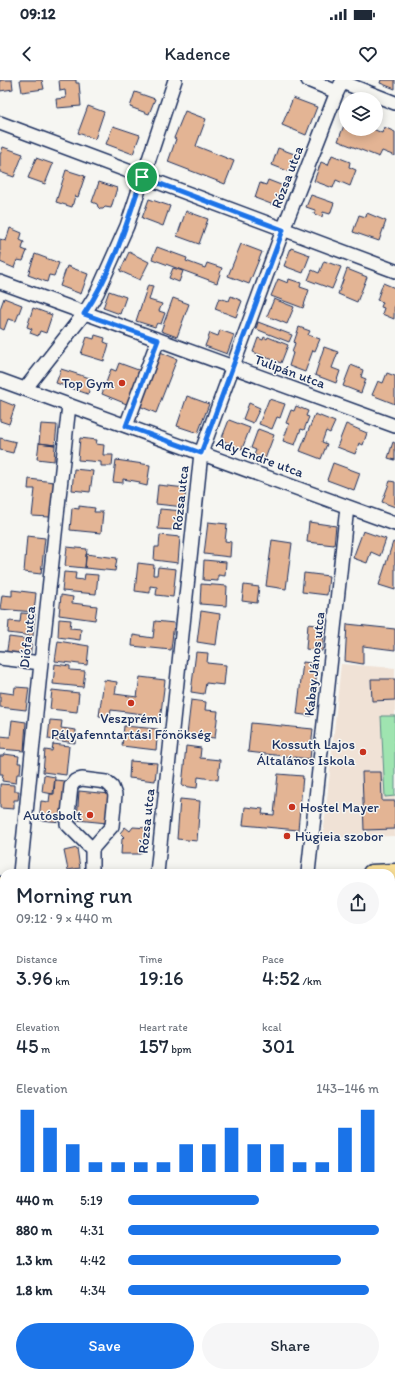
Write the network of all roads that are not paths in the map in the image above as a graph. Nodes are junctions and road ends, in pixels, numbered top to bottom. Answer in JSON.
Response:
{"nodes":[{"id":1,"x":174,"y":80,"type":"edge"},
{"id":2,"x":308,"y":80,"type":"edge"},
{"id":3,"x":341,"y":85,"type":"edge"},
{"id":4,"x":395,"y":103,"type":"edge"},
{"id":5,"x":0,"y":123,"type":"edge"},
{"id":6,"x":142,"y":177,"type":"junction"},
{"id":7,"x":283,"y":230,"type":"junction"},
{"id":8,"x":395,"y":271,"type":"edge"},
{"id":9,"x":0,"y":282,"type":"edge"},
{"id":10,"x":84,"y":314,"type":"junction"},
{"id":11,"x":158,"y":340,"type":"junction"},
{"id":12,"x":232,"y":367,"type":"junction"},
{"id":13,"x":0,"y":380,"type":"edge"},
{"id":14,"x":25,"y":389,"type":"junction"},
{"id":15,"x":70,"y":405,"type":"junction"},
{"id":16,"x":126,"y":426,"type":"junction"},
{"id":17,"x":395,"y":426,"type":"edge"},
{"id":18,"x":201,"y":453,"type":"junction"},
{"id":19,"x":347,"y":507,"type":"junction"},
{"id":20,"x":395,"y":524,"type":"edge"},
{"id":21,"x":0,"y":658,"type":"edge"},
{"id":22,"x":40,"y":663,"type":"junction"},
{"id":23,"x":92,"y":849,"type":"junction"},
{"id":24,"x":20,"y":869,"type":"edge"},
{"id":25,"x":92,"y":869,"type":"edge"},
{"id":26,"x":157,"y":869,"type":"edge"},
{"id":27,"x":308,"y":869,"type":"edge"}],
"edges":[{"from":1,"to":6,"type":"street"},
{"from":2,"to":3,"type":"street"},
{"from":3,"to":4,"type":"street"},
{"from":3,"to":7,"type":"street","name":"Rózsa utca"},
{"from":5,"to":6,"type":"street"},
{"from":6,"to":7,"type":"street"},
{"from":6,"to":10,"type":"street"},
{"from":7,"to":8,"type":"street"},
{"from":7,"to":12,"type":"street","name":"Rózsa utca"},
{"from":9,"to":10,"type":"street","name":"Tulipán utca"},
{"from":10,"to":11,"type":"street","name":"Tulipán utca"},
{"from":10,"to":14,"type":"street"},
{"from":11,"to":12,"type":"street","name":"Tulipán utca"},
{"from":11,"to":16,"type":"street"},
{"from":12,"to":17,"type":"street","name":"Tulipán utca"},
{"from":12,"to":18,"type":"street","name":"Rózsa utca"},
{"from":13,"to":14,"type":"street","name":"Ady Endre utca"},
{"from":14,"to":15,"type":"street","name":"Ady Endre utca"},
{"from":15,"to":16,"type":"street","name":"Ady Endre utca"},
{"from":15,"to":22,"type":"street","name":"Diófa utca"},
{"from":16,"to":18,"type":"street","name":"Ady Endre utca"},
{"from":18,"to":19,"type":"street","name":"Ady Endre utca"},
{"from":18,"to":26,"type":"street","name":"Rózsa utca"},
{"from":19,"to":20,"type":"street","name":"Ady Endre utca"},
{"from":19,"to":27,"type":"street","name":"Kabay János utca"},
{"from":21,"to":22,"type":"street"},
{"from":22,"to":24,"type":"street","name":"Diófa utca"},
{"from":23,"to":23,"type":"street"},
{"from":23,"to":25,"type":"street"}]}
